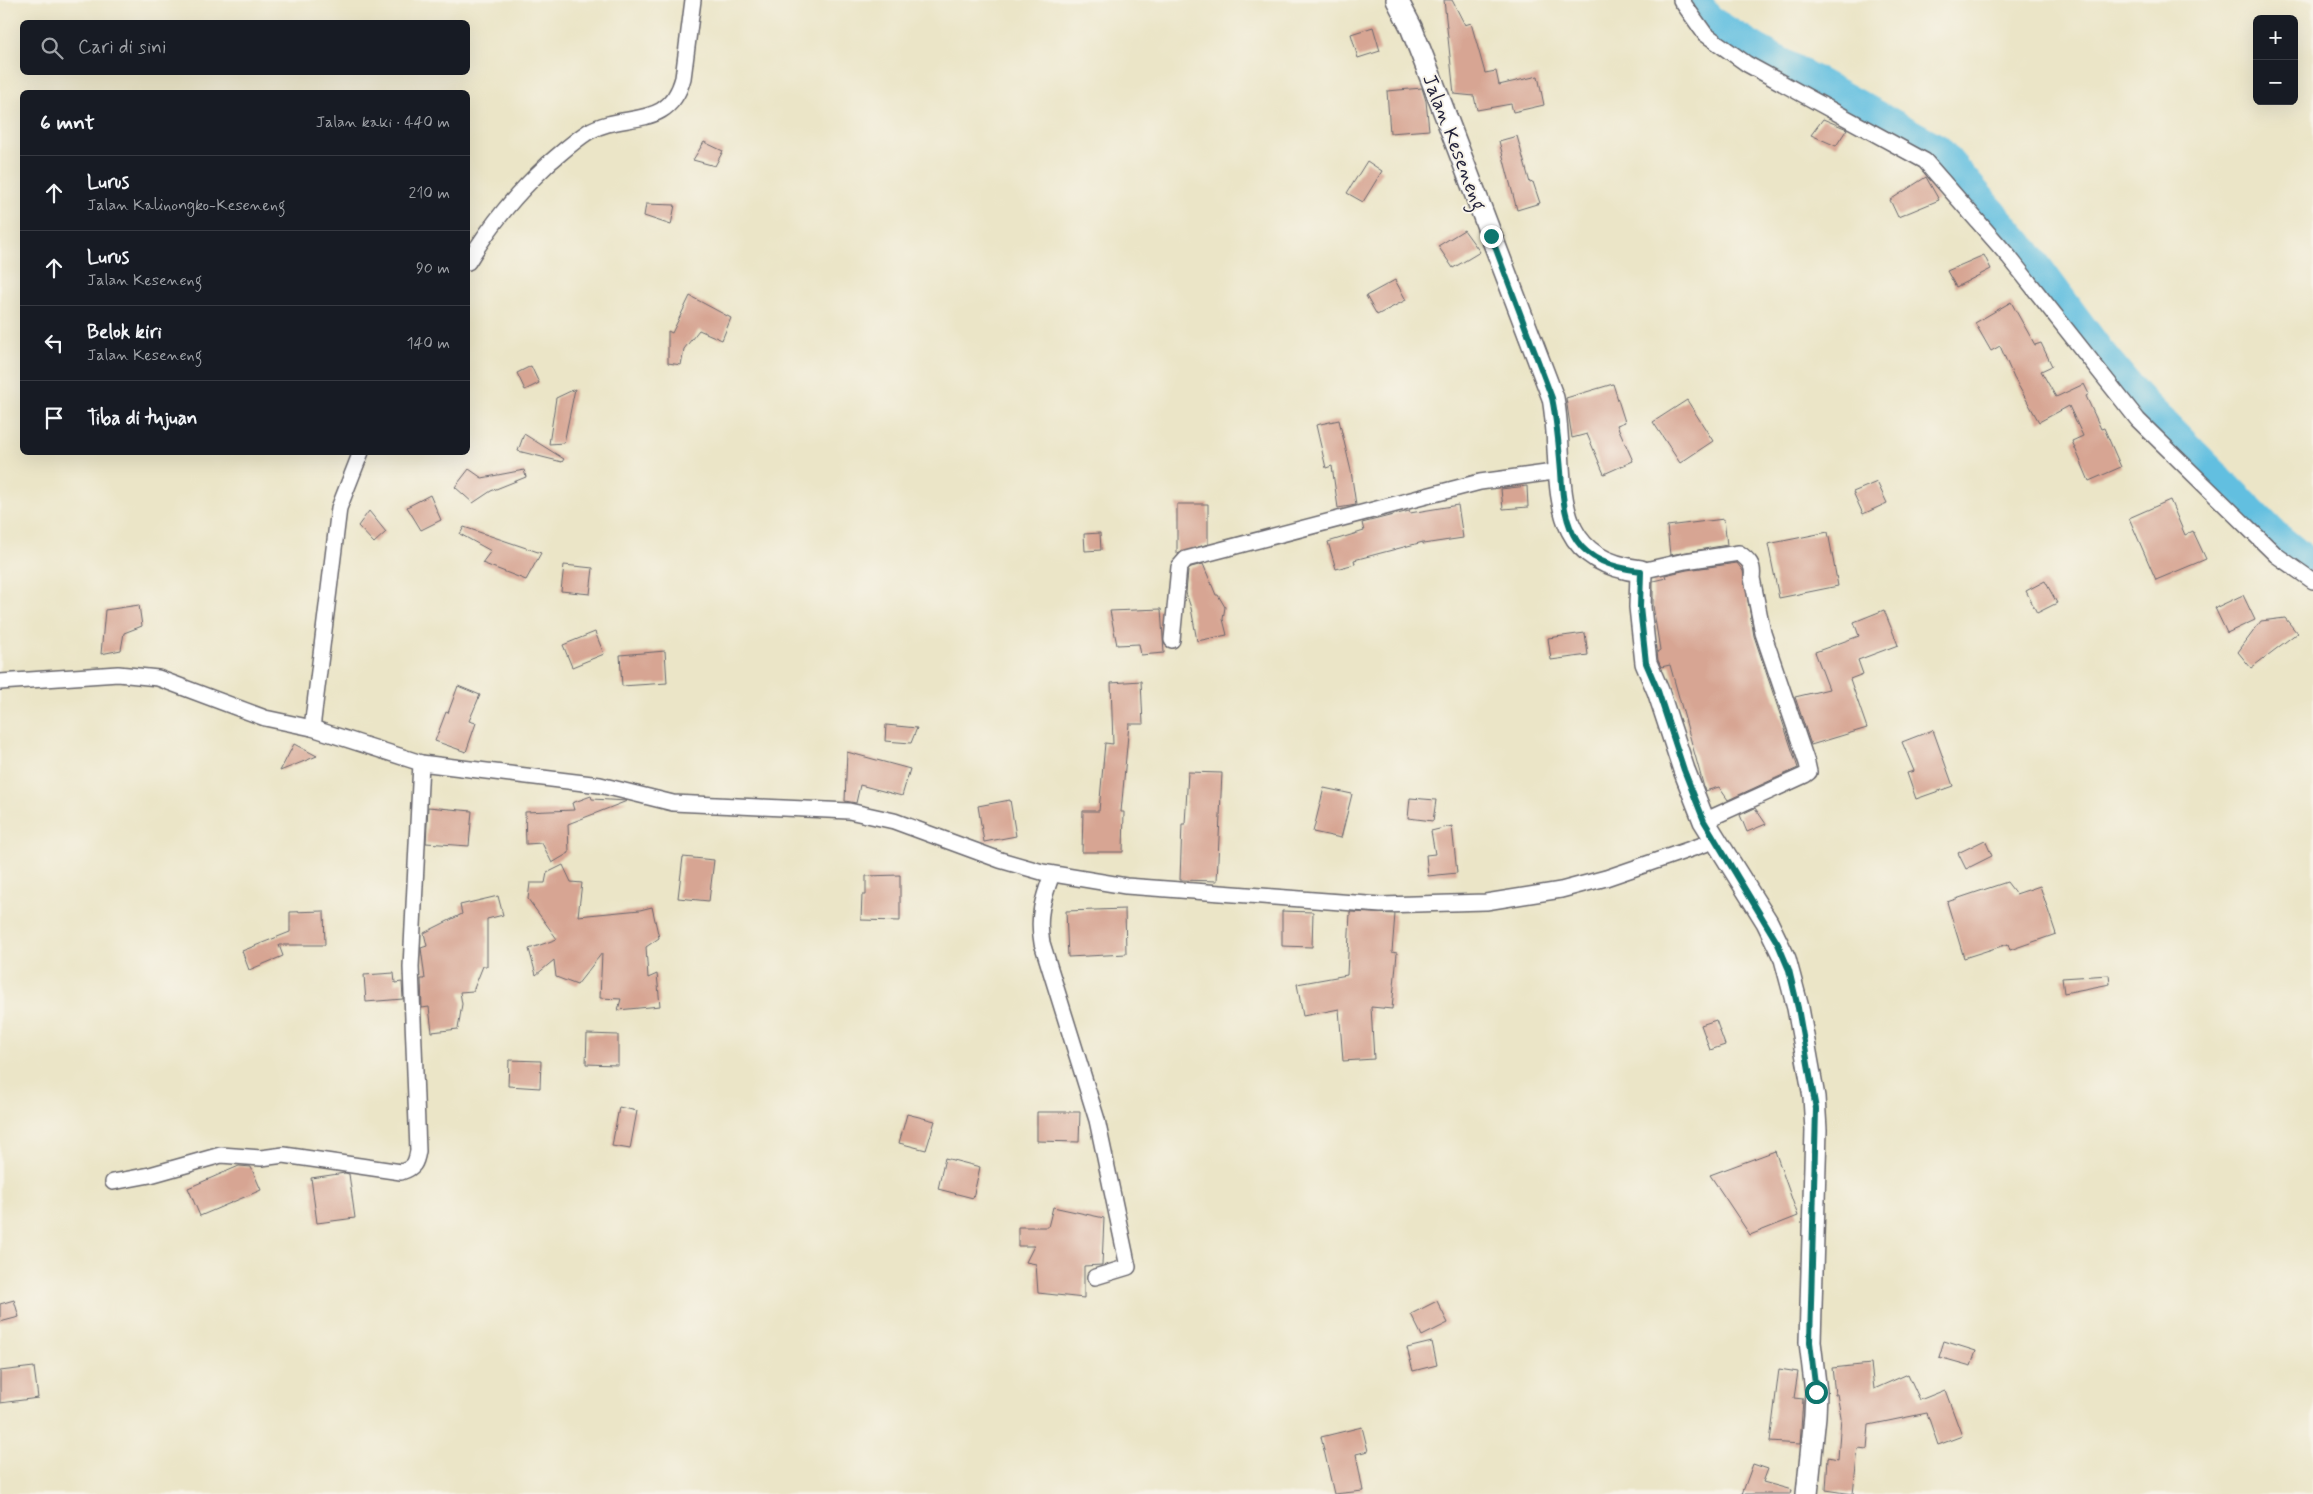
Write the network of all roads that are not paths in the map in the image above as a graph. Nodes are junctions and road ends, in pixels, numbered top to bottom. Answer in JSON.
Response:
{"nodes":[{"id":1,"x":693,"y":0,"type":"edge"},
{"id":2,"x":1398,"y":0,"type":"edge"},
{"id":3,"x":1681,"y":0,"type":"edge"},
{"id":4,"x":470,"y":259,"type":"edge"},
{"id":5,"x":360,"y":455,"type":"edge"},
{"id":6,"x":1561,"y":471,"type":"junction"},
{"id":7,"x":1641,"y":571,"type":"junction"},
{"id":8,"x":2313,"y":581,"type":"edge"},
{"id":9,"x":1172,"y":640,"type":"dead end"},
{"id":10,"x":0,"y":682,"type":"edge"},
{"id":11,"x":312,"y":728,"type":"junction"},
{"id":12,"x":420,"y":763,"type":"junction"},
{"id":13,"x":1704,"y":821,"type":"junction"},
{"id":14,"x":1717,"y":840,"type":"junction"},
{"id":15,"x":1052,"y":874,"type":"junction"},
{"id":16,"x":113,"y":1182,"type":"dead end"},
{"id":17,"x":1095,"y":1277,"type":"dead end"},
{"id":18,"x":1807,"y":1494,"type":"edge"}],
"edges":[{"from":1,"to":4,"type":"street"},
{"from":2,"to":6,"type":"street","name":"Jalan Keseneng"},
{"from":3,"to":8,"type":"street"},
{"from":5,"to":11,"type":"street"},
{"from":6,"to":7,"type":"street","name":"Jalan Keseneng"},
{"from":6,"to":9,"type":"street"},
{"from":7,"to":13,"type":"street"},
{"from":7,"to":13,"type":"street"},
{"from":10,"to":11,"type":"street"},
{"from":11,"to":12,"type":"street"},
{"from":12,"to":15,"type":"street"},
{"from":12,"to":16,"type":"street"},
{"from":13,"to":14,"type":"street"},
{"from":14,"to":15,"type":"street"},
{"from":14,"to":18,"type":"street"},
{"from":15,"to":17,"type":"street"}]}
